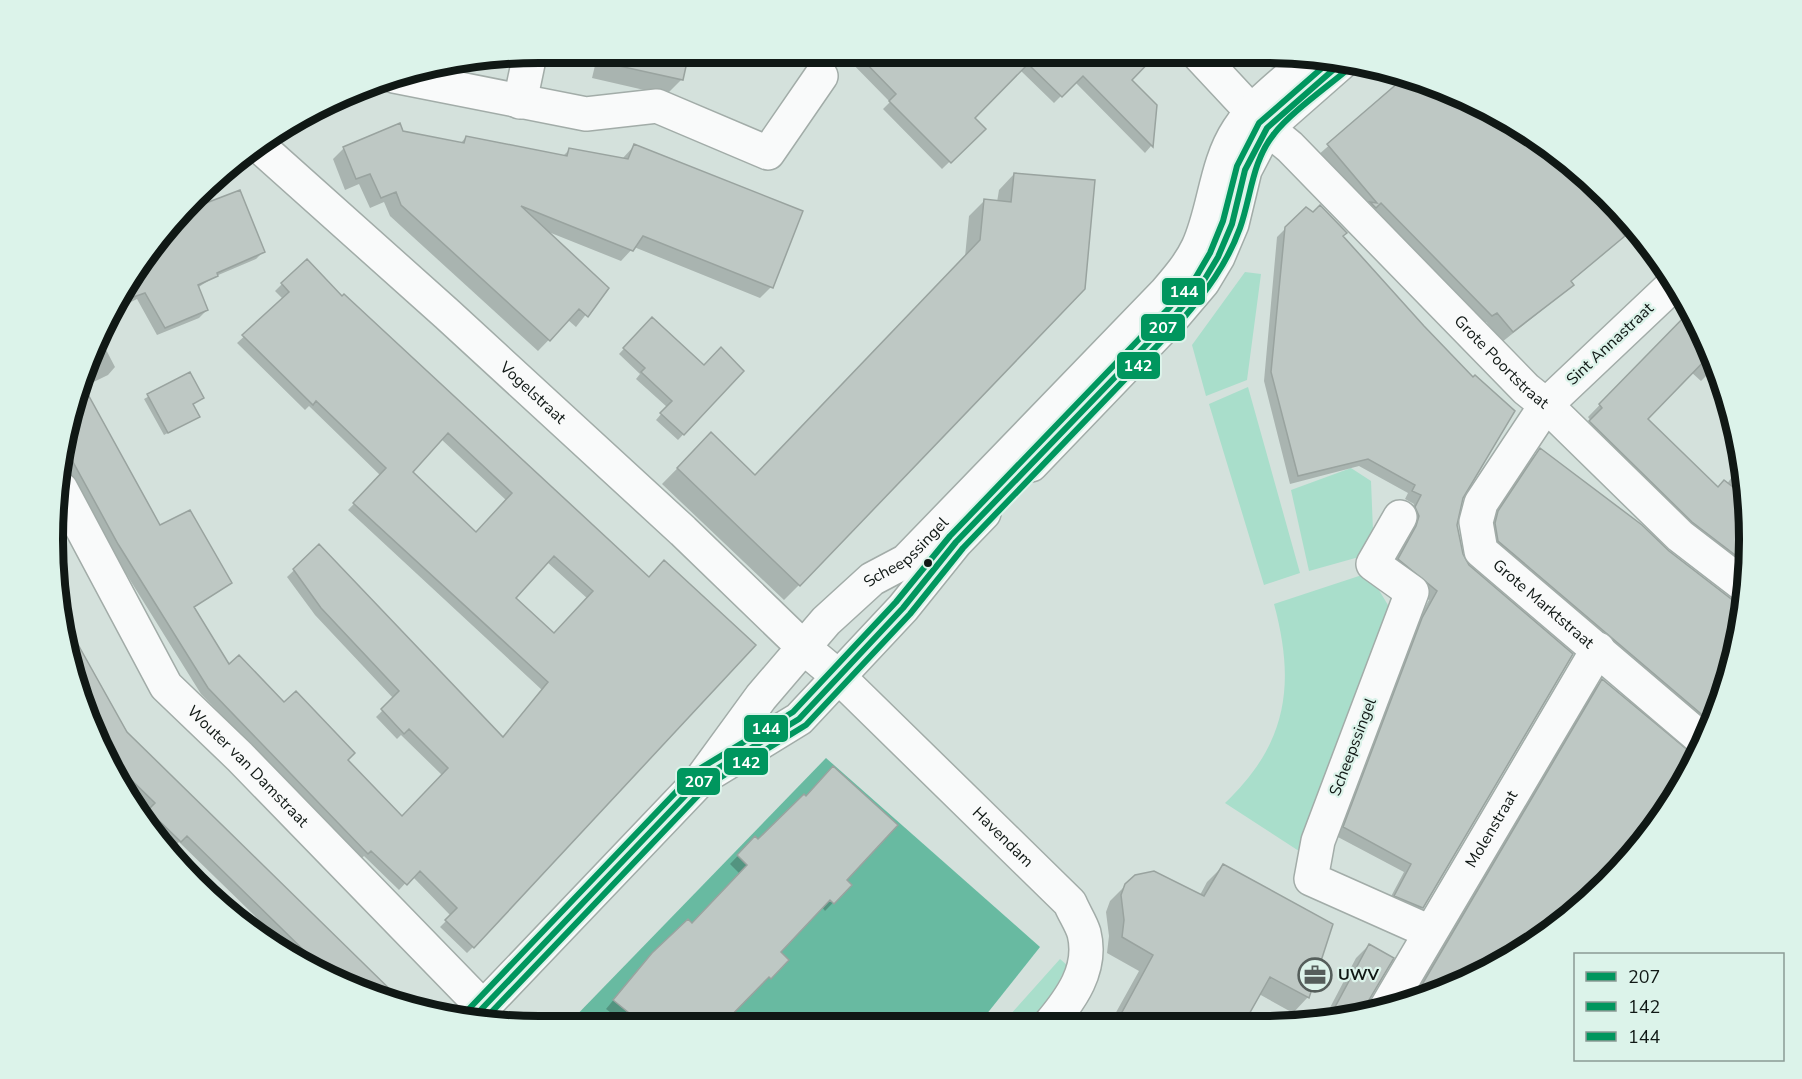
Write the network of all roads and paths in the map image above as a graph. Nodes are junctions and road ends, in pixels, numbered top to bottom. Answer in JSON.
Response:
{"nodes":[{"id":1,"x":528,"y":63,"type":"edge"},
{"id":2,"x":1208,"y":64,"type":"edge"},
{"id":3,"x":1306,"y":65,"type":"edge"},
{"id":4,"x":1333,"y":68,"type":"edge"},
{"id":5,"x":821,"y":76,"type":"dead end"},
{"id":6,"x":413,"y":80,"type":"edge"},
{"id":7,"x":520,"y":102,"type":"junction"},
{"id":8,"x":1260,"y":121,"type":"junction"},
{"id":9,"x":264,"y":151,"type":"edge"},
{"id":10,"x":1668,"y":290,"type":"edge"},
{"id":11,"x":1546,"y":405,"type":"junction"},
{"id":12,"x":65,"y":497,"type":"edge"},
{"id":13,"x":1400,"y":517,"type":"dead end"},
{"id":14,"x":1737,"y":580,"type":"edge"},
{"id":15,"x":803,"y":647,"type":"junction"},
{"id":16,"x":1598,"y":648,"type":"junction"},
{"id":17,"x":839,"y":677,"type":"junction"},
{"id":18,"x":1697,"y":735,"type":"edge"},
{"id":19,"x":702,"y":778,"type":"junction"},
{"id":20,"x":1430,"y":932,"type":"junction"},
{"id":21,"x":1392,"y":998,"type":"edge"},
{"id":22,"x":477,"y":1012,"type":"edge"},
{"id":23,"x":479,"y":1012,"type":"edge"},
{"id":24,"x":1057,"y":1016,"type":"edge"}],
"edges":[{"from":1,"to":7,"type":"street"},
{"from":2,"to":8,"type":"street","name":"Grote Poortstraat"},
{"from":3,"to":8,"type":"street"},
{"from":4,"to":8,"type":"street"},
{"from":5,"to":7,"type":"street"},
{"from":6,"to":7,"type":"street"},
{"from":8,"to":11,"type":"street","name":"Grote Poortstraat"},
{"from":8,"to":15,"type":"street","name":"Scheepssingel"},
{"from":8,"to":17,"type":"street","name":"Scheepssingel"},
{"from":9,"to":15,"type":"street","name":"Vogelstraat"},
{"from":10,"to":11,"type":"street","name":"Sint Annastraat"},
{"from":11,"to":14,"type":"street","name":"Grote Poortstraat"},
{"from":11,"to":16,"type":"street","name":"Grote Marktstraat"},
{"from":12,"to":22,"type":"street","name":"Wouter van Damstraat"},
{"from":13,"to":20,"type":"street","name":"Scheepssingel"},
{"from":15,"to":17,"type":"street","name":"Vogelstraat"},
{"from":15,"to":19,"type":"street","name":"Scheepssingel"},
{"from":16,"to":18,"type":"street","name":"Grote Marktstraat"},
{"from":16,"to":20,"type":"street","name":"Molenstraat"},
{"from":17,"to":19,"type":"street","name":"Scheepssingel"},
{"from":17,"to":24,"type":"street","name":"Havendam"},
{"from":19,"to":23,"type":"street"},
{"from":20,"to":21,"type":"street","name":"Molenstraat"}]}
